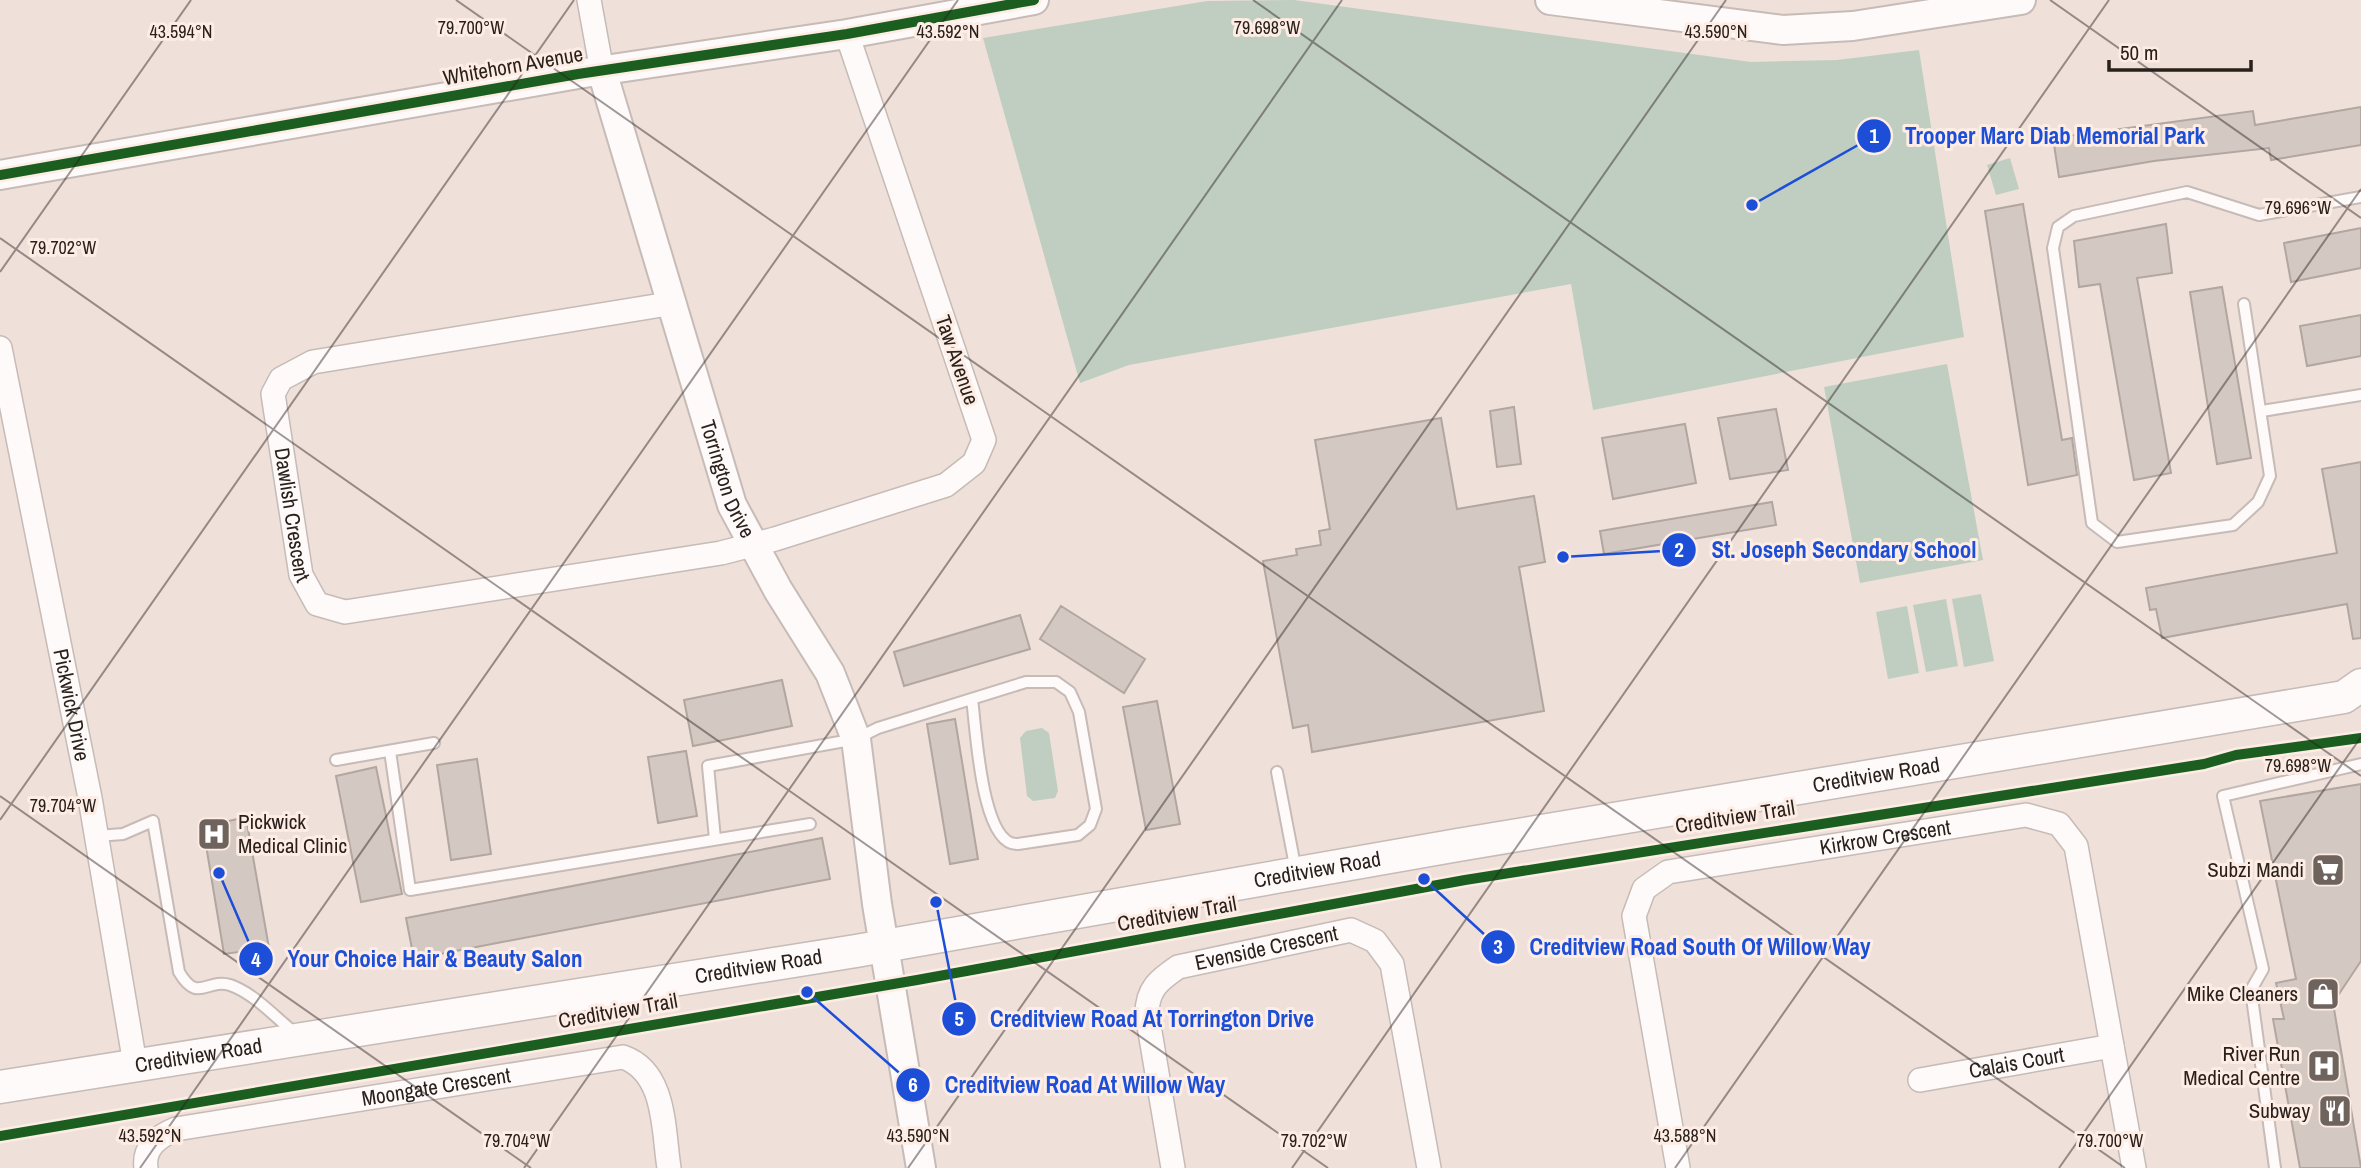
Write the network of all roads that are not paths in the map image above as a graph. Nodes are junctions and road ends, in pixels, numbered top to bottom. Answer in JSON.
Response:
{"nodes":[{"id":1,"x":589,"y":0,"type":"edge"},
{"id":2,"x":1034,"y":0,"type":"edge"},
{"id":3,"x":1550,"y":0,"type":"edge"},
{"id":4,"x":2009,"y":1,"type":"edge"},
{"id":5,"x":847,"y":34,"type":"junction"},
{"id":6,"x":601,"y":71,"type":"junction"},
{"id":7,"x":0,"y":175,"type":"edge"},
{"id":8,"x":2361,"y":197,"type":"edge"},
{"id":9,"x":674,"y":303,"type":"junction"},
{"id":10,"x":2244,"y":304,"type":"dead end"},
{"id":11,"x":0,"y":348,"type":"edge"},
{"id":12,"x":2361,"y":395,"type":"edge"},
{"id":13,"x":2262,"y":411,"type":"junction"},
{"id":14,"x":6,"y":419,"type":"edge"},
{"id":15,"x":755,"y":545,"type":"junction"},
{"id":16,"x":2355,"y":696,"type":"edge"},
{"id":17,"x":972,"y":699,"type":"junction"},
{"id":18,"x":856,"y":739,"type":"junction"},
{"id":19,"x":434,"y":743,"type":"dead end"},
{"id":20,"x":390,"y":751,"type":"junction"},
{"id":21,"x":336,"y":760,"type":"dead end"},
{"id":22,"x":2361,"y":764,"type":"edge"},
{"id":23,"x":1277,"y":772,"type":"dead end"},
{"id":24,"x":810,"y":824,"type":"dead end"},
{"id":25,"x":97,"y":836,"type":"junction"},
{"id":26,"x":715,"y":839,"type":"junction"},
{"id":27,"x":1297,"y":874,"type":"junction"},
{"id":28,"x":885,"y":946,"type":"junction"},
{"id":29,"x":301,"y":1038,"type":"junction"},
{"id":30,"x":2112,"y":1046,"type":"junction"},
{"id":31,"x":135,"y":1064,"type":"junction"},
{"id":32,"x":1920,"y":1080,"type":"dead end"},
{"id":33,"x":0,"y":1087,"type":"edge"},
{"id":34,"x":146,"y":1168,"type":"edge"},
{"id":35,"x":669,"y":1168,"type":"edge"},
{"id":36,"x":921,"y":1168,"type":"edge"},
{"id":37,"x":1172,"y":1168,"type":"edge"},
{"id":38,"x":1429,"y":1168,"type":"edge"},
{"id":39,"x":1678,"y":1168,"type":"edge"},
{"id":40,"x":2134,"y":1168,"type":"edge"},
{"id":41,"x":2275,"y":1168,"type":"edge"}],
"edges":[{"from":1,"to":6,"type":"street","name":"Torrington Drive"},
{"from":2,"to":5,"type":"street","name":"Whitehorn Avenue"},
{"from":3,"to":4,"type":"street"},
{"from":5,"to":6,"type":"street","name":"Whitehorn Avenue"},
{"from":5,"to":15,"type":"street","name":"Taw Avenue"},
{"from":6,"to":7,"type":"street","name":"Whitehorn Avenue"},
{"from":6,"to":9,"type":"street","name":"Torrington Drive"},
{"from":8,"to":13,"type":"lane"},
{"from":9,"to":15,"type":"street","name":"Torrington Drive"},
{"from":9,"to":15,"type":"street","name":"Dawlish Crescent"},
{"from":10,"to":13,"type":"lane"},
{"from":11,"to":14,"type":"street","name":"Pickwick Drive"},
{"from":12,"to":13,"type":"lane"},
{"from":14,"to":25,"type":"street","name":"Pickwick Drive"},
{"from":15,"to":18,"type":"street","name":"Torrington Drive"},
{"from":16,"to":27,"type":"main road","name":"Creditview Road"},
{"from":17,"to":17,"type":"lane"},
{"from":17,"to":18,"type":"lane"},
{"from":18,"to":26,"type":"lane"},
{"from":18,"to":28,"type":"street","name":"Torrington Drive"},
{"from":19,"to":20,"type":"lane"},
{"from":20,"to":21,"type":"lane"},
{"from":20,"to":26,"type":"lane"},
{"from":22,"to":41,"type":"lane"},
{"from":23,"to":27,"type":"lane"},
{"from":24,"to":26,"type":"lane"},
{"from":25,"to":29,"type":"lane"},
{"from":25,"to":31,"type":"street","name":"Pickwick Drive"},
{"from":27,"to":28,"type":"main road","name":"Creditview Road"},
{"from":28,"to":29,"type":"main road","name":"Creditview Road"},
{"from":28,"to":36,"type":"street","name":"Torrington Drive"},
{"from":29,"to":31,"type":"main road","name":"Creditview Road"},
{"from":30,"to":32,"type":"street","name":"Calais Court"},
{"from":30,"to":39,"type":"street","name":"Kirkrow Crescent"},
{"from":30,"to":40,"type":"street","name":"Kirkrow Crescent"},
{"from":31,"to":33,"type":"main road","name":"Creditview Road"},
{"from":34,"to":35,"type":"street","name":"Moongate Crescent"},
{"from":37,"to":38,"type":"street","name":"Evenside Crescent"}]}
